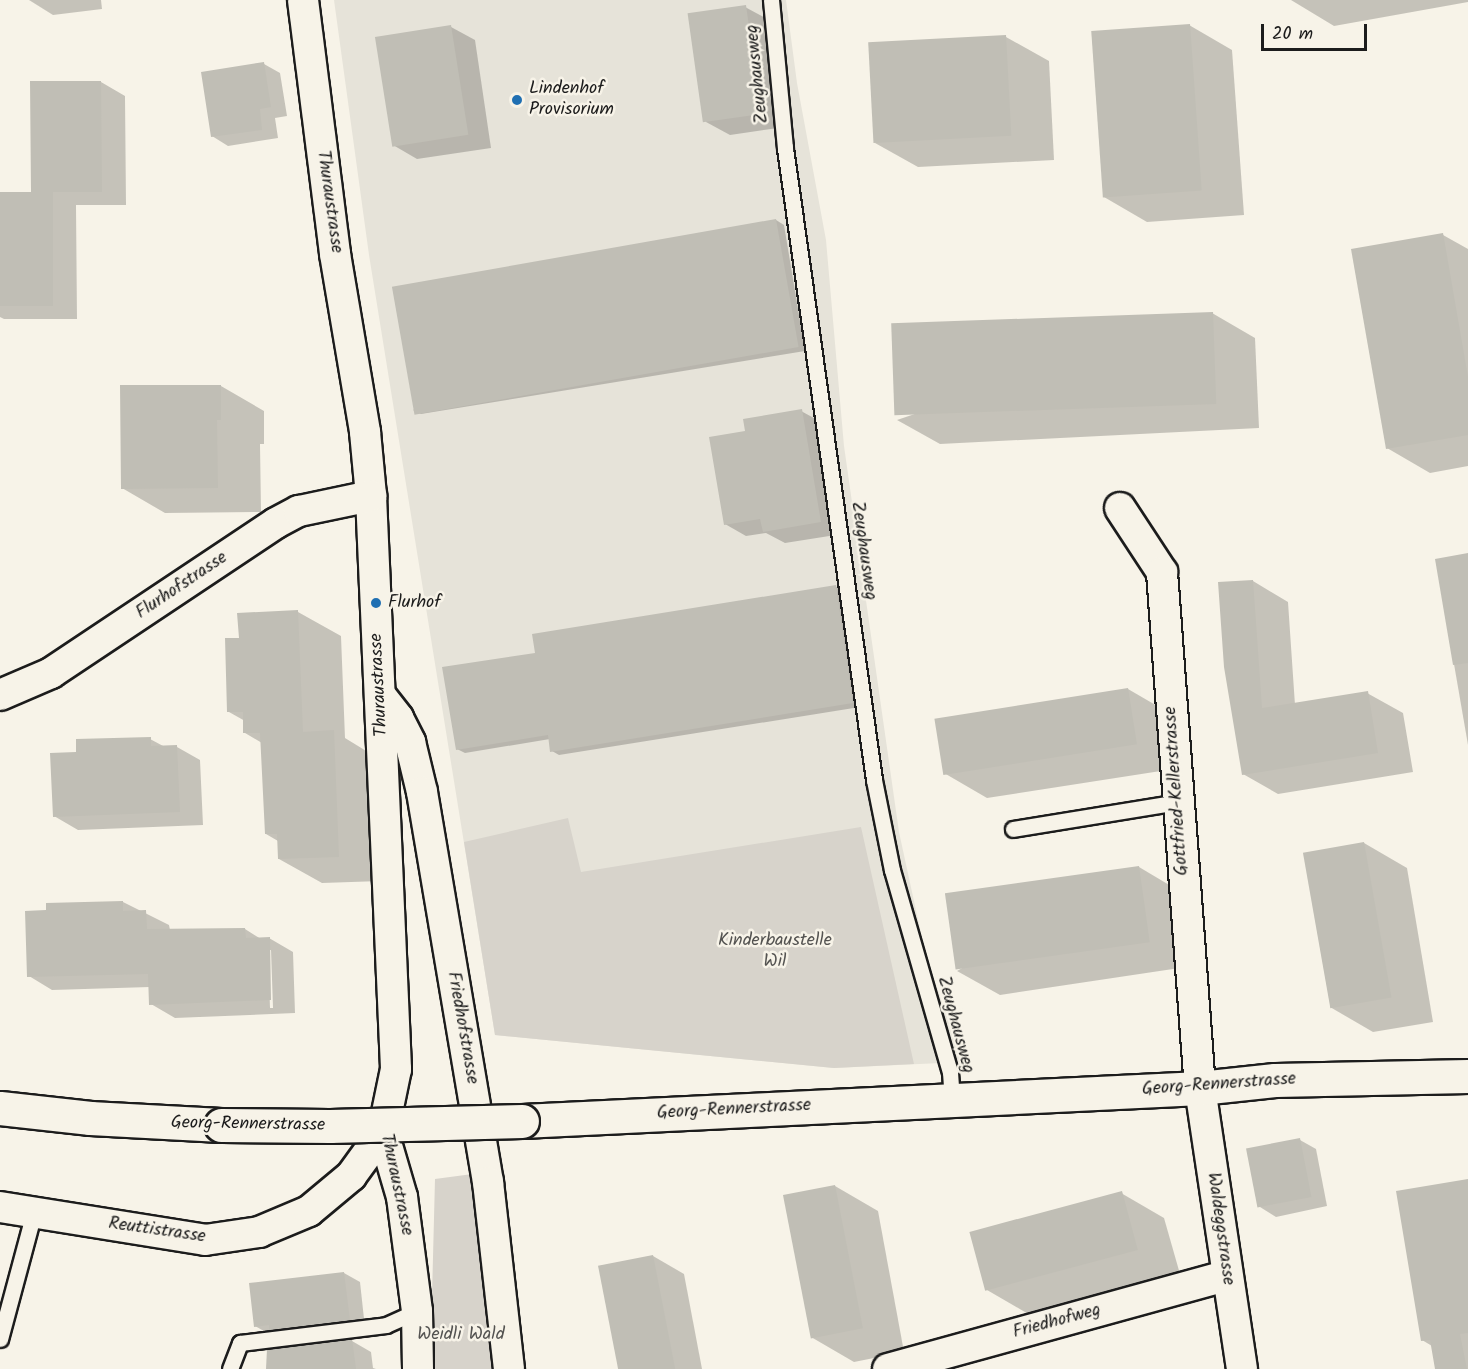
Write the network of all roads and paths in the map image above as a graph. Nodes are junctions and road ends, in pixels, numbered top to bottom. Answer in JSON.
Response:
{"nodes":[{"id":1,"x":303,"y":0,"type":"edge"},
{"id":2,"x":771,"y":0,"type":"edge"},
{"id":3,"x":371,"y":496,"type":"junction"},
{"id":4,"x":1120,"y":508,"type":"dead end"},
{"id":5,"x":0,"y":695,"type":"edge"},
{"id":6,"x":381,"y":696,"type":"junction"},
{"id":7,"x":1178,"y":802,"type":"junction"},
{"id":8,"x":1013,"y":829,"type":"dead end"},
{"id":9,"x":1468,"y":1076,"type":"edge"},
{"id":10,"x":1200,"y":1088,"type":"junction"},
{"id":11,"x":952,"y":1100,"type":"junction"},
{"id":12,"x":0,"y":1108,"type":"edge"},
{"id":13,"x":382,"y":1131,"type":"junction"},
{"id":14,"x":0,"y":1207,"type":"edge"},
{"id":15,"x":34,"y":1212,"type":"junction"},
{"id":16,"x":1226,"y":1276,"type":"junction"},
{"id":17,"x":4,"y":1307,"type":"edge"},
{"id":18,"x":417,"y":1311,"type":"junction"},
{"id":19,"x":0,"y":1339,"type":"edge"},
{"id":20,"x":230,"y":1369,"type":"edge"},
{"id":21,"x":418,"y":1369,"type":"edge"},
{"id":22,"x":509,"y":1369,"type":"edge"},
{"id":23,"x":888,"y":1369,"type":"edge"},
{"id":24,"x":1242,"y":1369,"type":"edge"}],
"edges":[{"from":1,"to":3,"type":"street","name":"Thuraustrasse"},
{"from":2,"to":11,"type":"lane","name":"Zeughausweg"},
{"from":3,"to":5,"type":"street","name":"Flurhofstrasse"},
{"from":3,"to":6,"type":"street","name":"Thuraustrasse"},
{"from":4,"to":7,"type":"street","name":"Gottfried-Kellerstrasse"},
{"from":6,"to":13,"type":"street","name":"Thuraustrasse"},
{"from":6,"to":22,"type":"street","name":"Friedhofstrasse"},
{"from":7,"to":8,"type":"lane"},
{"from":7,"to":10,"type":"street","name":"Gottfried-Kellerstrasse"},
{"from":9,"to":10,"type":"main road","name":"Georg-Rennerstrasse"},
{"from":10,"to":11,"type":"main road","name":"Georg-Rennerstrasse"},
{"from":10,"to":16,"type":"street","name":"Waldeggstrasse"},
{"from":11,"to":12,"type":"main road","name":"Georg-Rennerstrasse","bridge":true},
{"from":13,"to":15,"type":"street","name":"Reuttistrasse"},
{"from":13,"to":18,"type":"street","name":"Thuraustrasse"},
{"from":14,"to":15,"type":"street","name":"Reuttistrasse"},
{"from":15,"to":17,"type":"lane"},
{"from":16,"to":23,"type":"street","name":"Friedhofweg"},
{"from":16,"to":24,"type":"street","name":"Waldeggstrasse"},
{"from":17,"to":19,"type":"lane"},
{"from":18,"to":20,"type":"lane"},
{"from":18,"to":21,"type":"street","name":"Thuraustrasse"}]}
